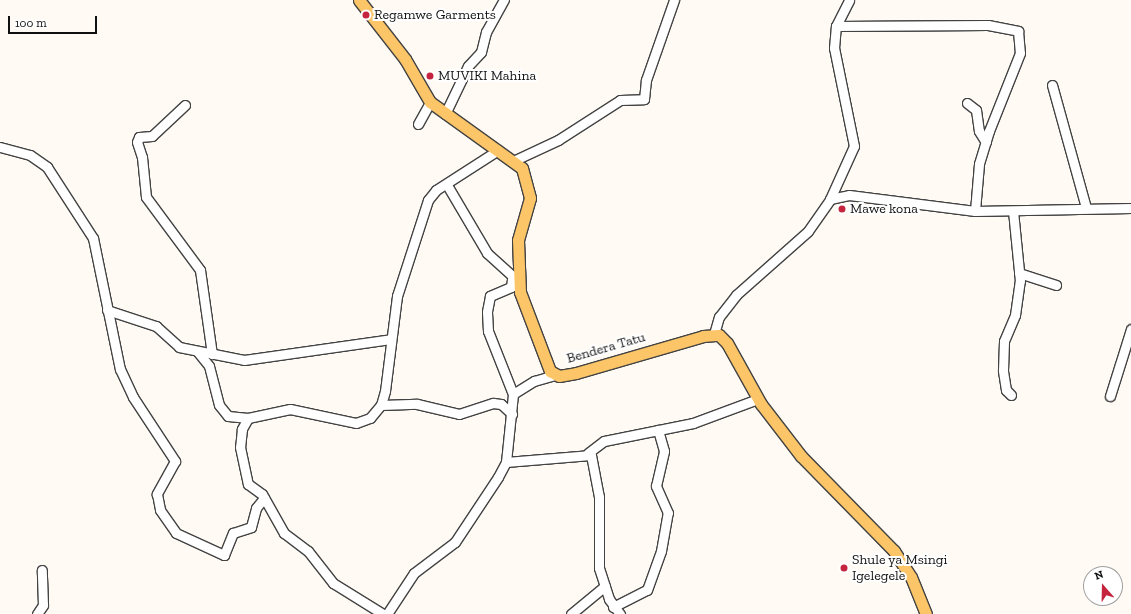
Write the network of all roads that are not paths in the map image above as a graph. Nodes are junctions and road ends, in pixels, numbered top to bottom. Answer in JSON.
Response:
{"nodes":[{"id":1,"x":359,"y":0,"type":"edge"},
{"id":2,"x":504,"y":0,"type":"edge"},
{"id":3,"x":674,"y":0,"type":"edge"},
{"id":4,"x":849,"y":0,"type":"edge"},
{"id":5,"x":836,"y":26,"type":"junction"},
{"id":6,"x":1052,"y":85,"type":"dead end"},
{"id":7,"x":430,"y":102,"type":"junction"},
{"id":8,"x":967,"y":103,"type":"dead end"},
{"id":9,"x":185,"y":105,"type":"dead end"},
{"id":10,"x":445,"y":114,"type":"junction"},
{"id":11,"x":418,"y":124,"type":"dead end"},
{"id":12,"x":986,"y":142,"type":"junction"},
{"id":13,"x":0,"y":147,"type":"edge"},
{"id":14,"x":498,"y":150,"type":"junction"},
{"id":15,"x":513,"y":161,"type":"junction"},
{"id":16,"x":447,"y":186,"type":"junction"},
{"id":17,"x":830,"y":199,"type":"junction"},
{"id":18,"x":1086,"y":208,"type":"junction"},
{"id":19,"x":1131,"y":208,"type":"edge"},
{"id":20,"x":975,"y":211,"type":"junction"},
{"id":21,"x":1013,"y":211,"type":"junction"},
{"id":22,"x":1019,"y":273,"type":"junction"},
{"id":23,"x":516,"y":280,"type":"junction"},
{"id":24,"x":1056,"y":285,"type":"dead end"},
{"id":25,"x":107,"y":310,"type":"junction"},
{"id":26,"x":1131,"y":328,"type":"edge"},
{"id":27,"x":714,"y":334,"type":"junction"},
{"id":28,"x":392,"y":339,"type":"junction"},
{"id":29,"x":197,"y":351,"type":"junction"},
{"id":30,"x":212,"y":354,"type":"junction"},
{"id":31,"x":555,"y":375,"type":"junction"},
{"id":32,"x":513,"y":394,"type":"junction"},
{"id":33,"x":1011,"y":395,"type":"dead end"},
{"id":34,"x":1110,"y":396,"type":"dead end"},
{"id":35,"x":758,"y":399,"type":"junction"},
{"id":36,"x":381,"y":405,"type":"junction"},
{"id":37,"x":512,"y":414,"type":"junction"},
{"id":38,"x":248,"y":418,"type":"junction"},
{"id":39,"x":658,"y":430,"type":"junction"},
{"id":40,"x":588,"y":453,"type":"junction"},
{"id":41,"x":506,"y":462,"type":"junction"},
{"id":42,"x":264,"y":498,"type":"junction"},
{"id":43,"x":42,"y":570,"type":"dead end"},
{"id":44,"x":605,"y":586,"type":"junction"},
{"id":45,"x":613,"y":606,"type":"junction"},
{"id":46,"x":37,"y":614,"type":"edge"},
{"id":47,"x":383,"y":614,"type":"edge"},
{"id":48,"x":387,"y":614,"type":"edge"},
{"id":49,"x":572,"y":614,"type":"edge"},
{"id":50,"x":620,"y":614,"type":"edge"},
{"id":51,"x":926,"y":614,"type":"edge"}],
"edges":[{"from":1,"to":7,"type":"main road","name":"Bendera Tatu"},
{"from":2,"to":10,"type":"street"},
{"from":3,"to":15,"type":"street"},
{"from":4,"to":5,"type":"street"},
{"from":5,"to":12,"type":"street"},
{"from":5,"to":17,"type":"street"},
{"from":6,"to":18,"type":"street"},
{"from":7,"to":10,"type":"main road","name":"Bendera Tatu"},
{"from":7,"to":11,"type":"street"},
{"from":8,"to":12,"type":"street"},
{"from":9,"to":30,"type":"street"},
{"from":10,"to":14,"type":"main road","name":"Bendera Tatu"},
{"from":12,"to":20,"type":"street"},
{"from":13,"to":25,"type":"street"},
{"from":14,"to":15,"type":"main road","name":"Bendera Tatu"},
{"from":14,"to":16,"type":"street"},
{"from":15,"to":23,"type":"main road","name":"Bendera Tatu"},
{"from":16,"to":23,"type":"street"},
{"from":16,"to":28,"type":"street"},
{"from":17,"to":20,"type":"street"},
{"from":17,"to":27,"type":"street"},
{"from":18,"to":19,"type":"street"},
{"from":18,"to":21,"type":"street"},
{"from":20,"to":21,"type":"street"},
{"from":21,"to":22,"type":"street"},
{"from":22,"to":24,"type":"street"},
{"from":22,"to":33,"type":"street"},
{"from":23,"to":31,"type":"main road","name":"Bendera Tatu"},
{"from":23,"to":32,"type":"street"},
{"from":25,"to":29,"type":"street"},
{"from":25,"to":42,"type":"street"},
{"from":26,"to":34,"type":"street"},
{"from":27,"to":31,"type":"main road","name":"Bendera Tatu"},
{"from":27,"to":35,"type":"main road"},
{"from":28,"to":30,"type":"street"},
{"from":28,"to":36,"type":"street"},
{"from":29,"to":30,"type":"street"},
{"from":29,"to":38,"type":"street"},
{"from":31,"to":32,"type":"street"},
{"from":32,"to":37,"type":"street"},
{"from":35,"to":39,"type":"street"},
{"from":35,"to":51,"type":"main road"},
{"from":36,"to":37,"type":"street"},
{"from":36,"to":38,"type":"street"},
{"from":37,"to":41,"type":"street"},
{"from":38,"to":42,"type":"street"},
{"from":39,"to":40,"type":"street"},
{"from":39,"to":45,"type":"street"},
{"from":40,"to":41,"type":"street"},
{"from":40,"to":44,"type":"street"},
{"from":41,"to":48,"type":"street"},
{"from":42,"to":47,"type":"street"},
{"from":43,"to":46,"type":"street"},
{"from":44,"to":45,"type":"street"},
{"from":44,"to":49,"type":"street"},
{"from":45,"to":50,"type":"street"}]}
